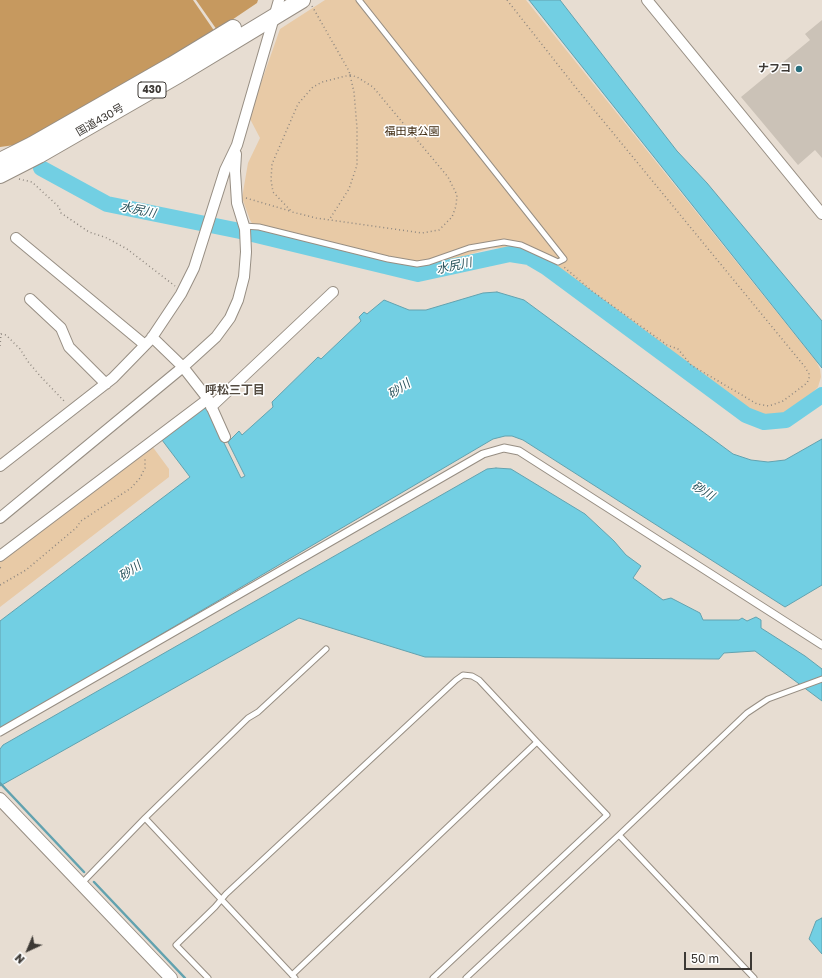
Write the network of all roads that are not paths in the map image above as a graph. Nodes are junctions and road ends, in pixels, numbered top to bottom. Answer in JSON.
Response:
{"nodes":[{"id":1,"x":279,"y":0,"type":"edge"},
{"id":2,"x":358,"y":0,"type":"edge"},
{"id":3,"x":646,"y":0,"type":"edge"},
{"id":4,"x":306,"y":2,"type":"edge"},
{"id":5,"x":274,"y":17,"type":"junction"},
{"id":6,"x":237,"y":146,"type":"junction"},
{"id":7,"x":1,"y":170,"type":"edge"},
{"id":8,"x":822,"y":214,"type":"edge"},
{"id":9,"x":245,"y":231,"type":"junction"},
{"id":10,"x":16,"y":238,"type":"dead end"},
{"id":11,"x":333,"y":292,"type":"dead end"},
{"id":12,"x":30,"y":299,"type":"dead end"},
{"id":13,"x":149,"y":341,"type":"junction"},
{"id":14,"x":183,"y":368,"type":"junction"},
{"id":15,"x":106,"y":384,"type":"junction"},
{"id":16,"x":210,"y":403,"type":"junction"},
{"id":17,"x":225,"y":437,"type":"dead end"},
{"id":18,"x":0,"y":466,"type":"edge"},
{"id":19,"x":0,"y":518,"type":"edge"},
{"id":20,"x":0,"y":556,"type":"edge"},
{"id":21,"x":822,"y":645,"type":"edge"},
{"id":22,"x":326,"y":649,"type":"dead end"},
{"id":23,"x":822,"y":679,"type":"edge"},
{"id":24,"x":0,"y":732,"type":"edge"},
{"id":25,"x":537,"y":742,"type":"junction"},
{"id":26,"x":0,"y":799,"type":"edge"},
{"id":27,"x":145,"y":818,"type":"junction"},
{"id":28,"x":619,"y":835,"type":"junction"},
{"id":29,"x":83,"y":882,"type":"junction"},
{"id":30,"x":221,"y":900,"type":"junction"},
{"id":31,"x":293,"y":976,"type":"edge"},
{"id":32,"x":170,"y":978,"type":"edge"},
{"id":33,"x":208,"y":978,"type":"edge"},
{"id":34,"x":433,"y":978,"type":"edge"},
{"id":35,"x":466,"y":978,"type":"edge"},
{"id":36,"x":754,"y":978,"type":"edge"}],
"edges":[{"from":1,"to":5,"type":"street"},
{"from":1,"to":7,"type":"highway","name":"国道430号","number":"430"},
{"from":2,"to":9,"type":"lane"},
{"from":3,"to":8,"type":"street"},
{"from":4,"to":5,"type":"highway","name":"国道430号","number":"430"},
{"from":5,"to":6,"type":"street"},
{"from":5,"to":7,"type":"highway","name":"国道430号","number":"430"},
{"from":6,"to":9,"type":"street"},
{"from":6,"to":13,"type":"street"},
{"from":9,"to":14,"type":"street"},
{"from":10,"to":13,"type":"street"},
{"from":11,"to":16,"type":"street"},
{"from":12,"to":15,"type":"street"},
{"from":13,"to":14,"type":"street"},
{"from":13,"to":15,"type":"street"},
{"from":14,"to":16,"type":"street"},
{"from":14,"to":19,"type":"street"},
{"from":15,"to":18,"type":"street"},
{"from":16,"to":17,"type":"street"},
{"from":16,"to":20,"type":"street"},
{"from":21,"to":24,"type":"street"},
{"from":22,"to":27,"type":"lane"},
{"from":23,"to":28,"type":"lane"},
{"from":25,"to":30,"type":"lane"},
{"from":25,"to":31,"type":"lane"},
{"from":25,"to":34,"type":"lane"},
{"from":26,"to":29,"type":"street"},
{"from":27,"to":29,"type":"lane"},
{"from":27,"to":30,"type":"lane"},
{"from":28,"to":35,"type":"lane"},
{"from":28,"to":36,"type":"lane"},
{"from":29,"to":32,"type":"street"},
{"from":30,"to":31,"type":"lane"},
{"from":30,"to":33,"type":"lane"}]}
